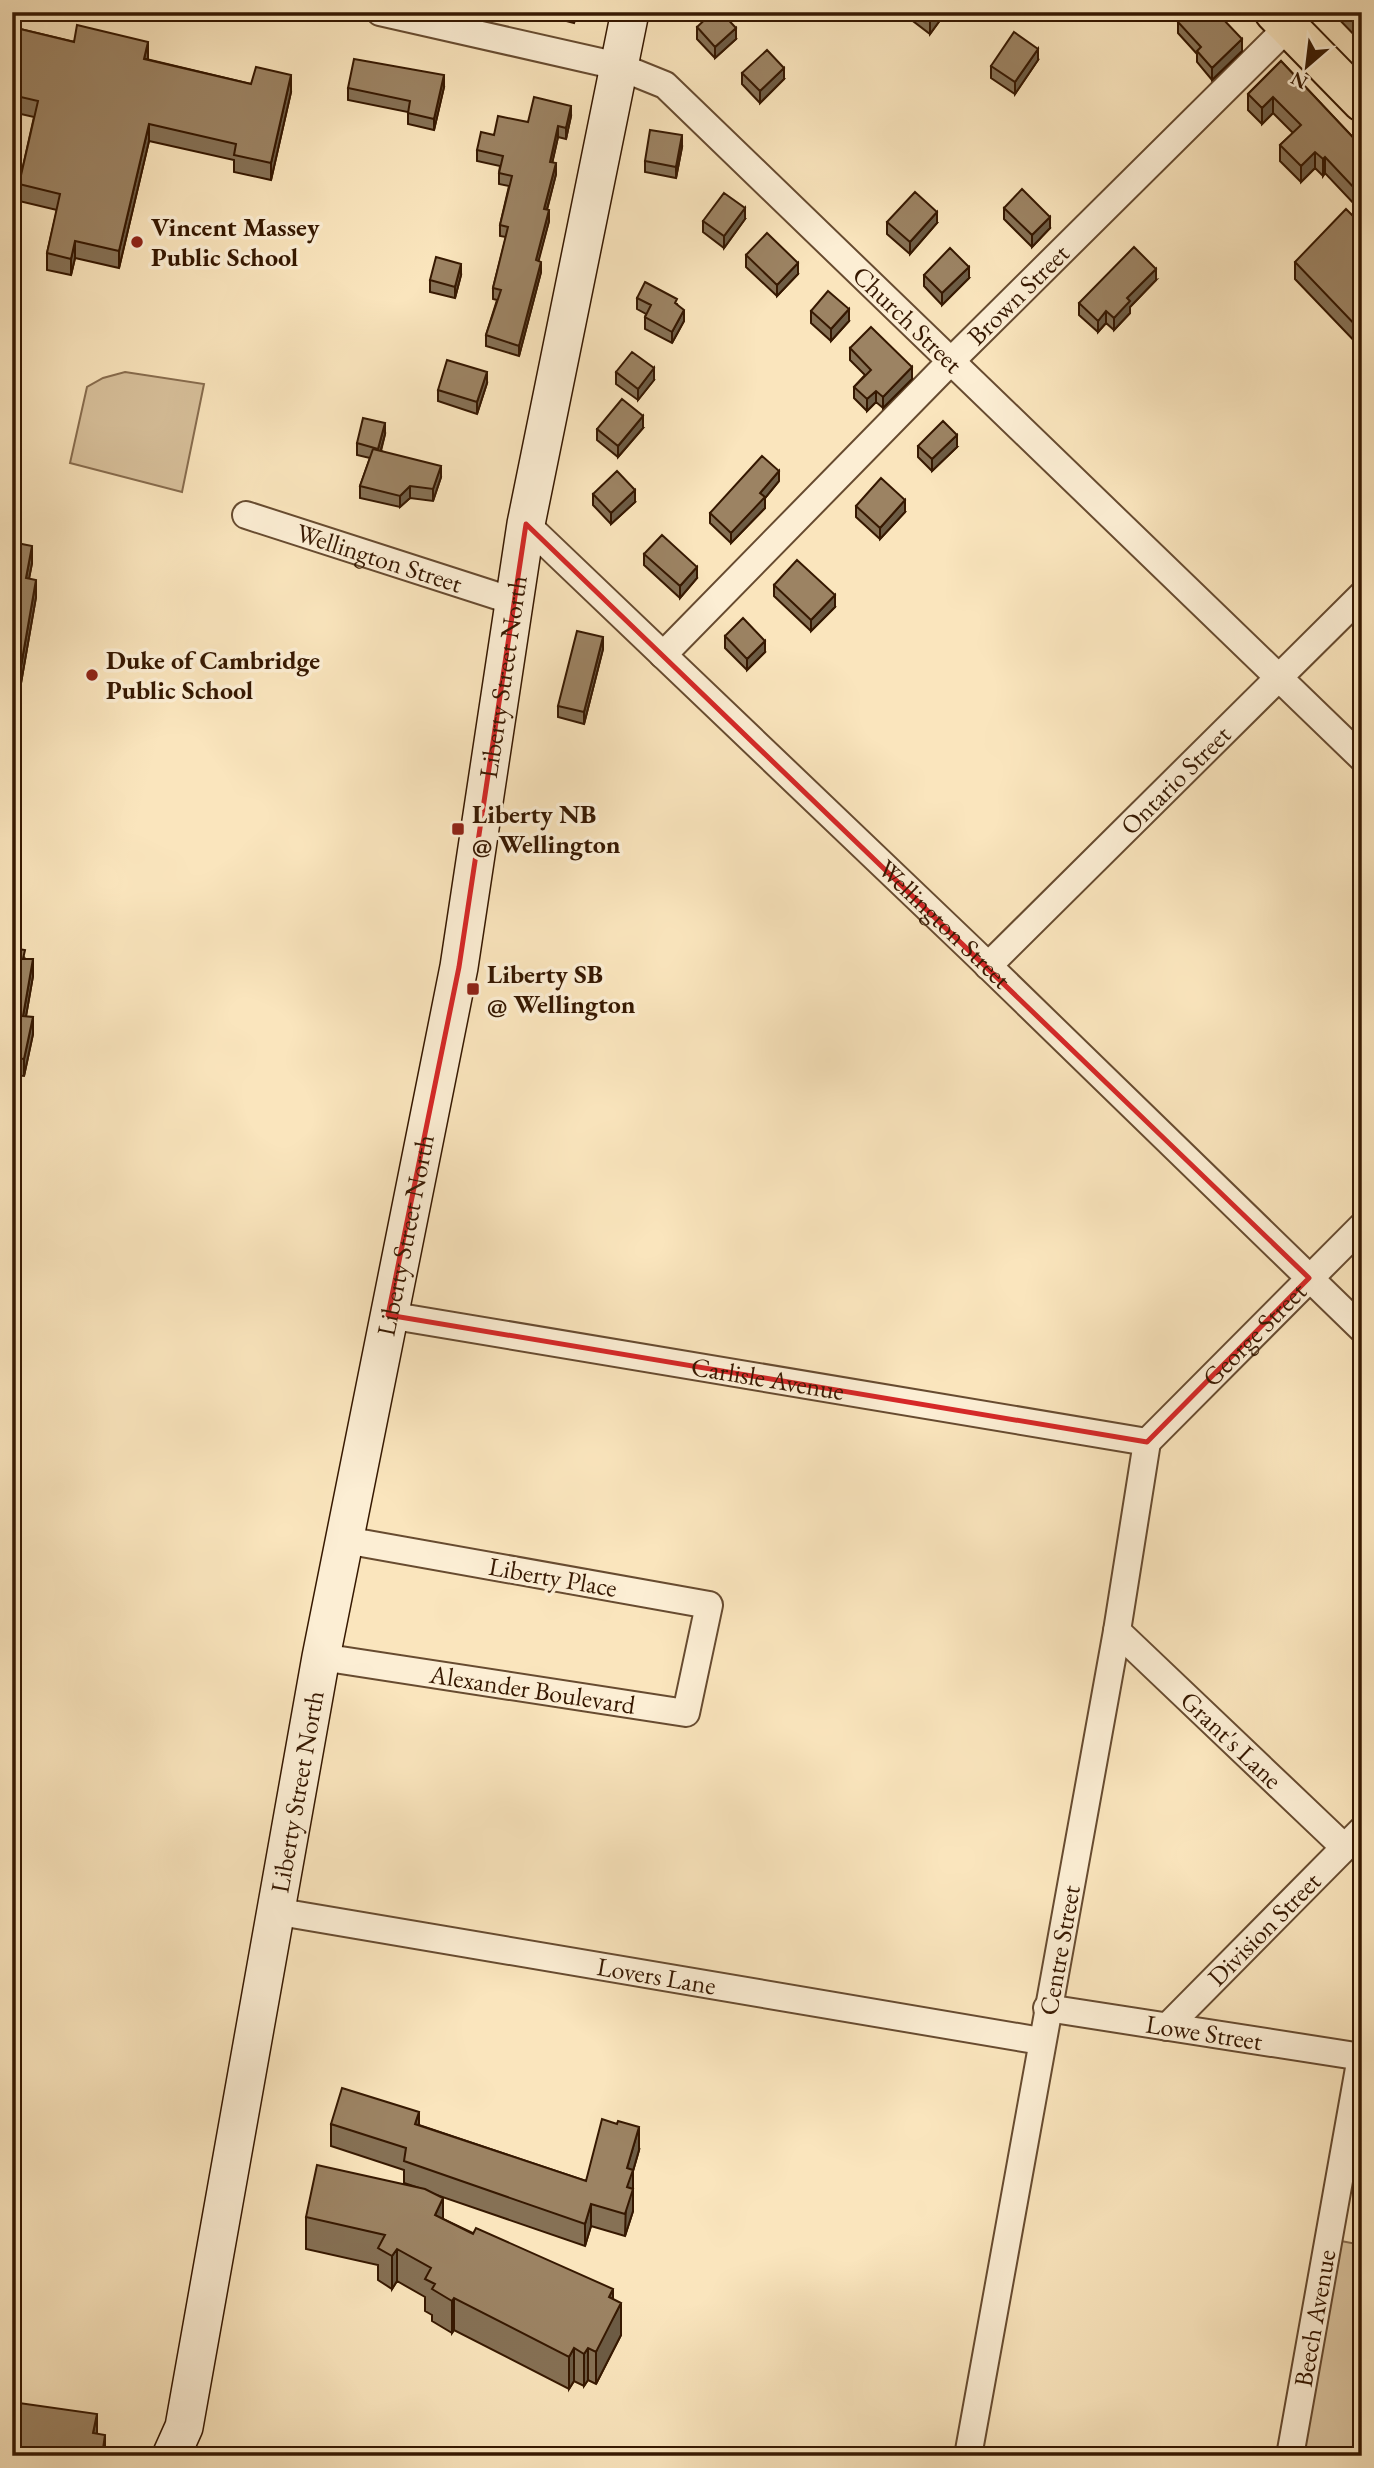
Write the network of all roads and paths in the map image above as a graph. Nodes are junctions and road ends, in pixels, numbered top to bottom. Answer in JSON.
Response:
{"nodes":[{"id":1,"x":380,"y":12,"type":"edge"},
{"id":2,"x":630,"y":12,"type":"edge"},
{"id":3,"x":1281,"y":19,"type":"edge"},
{"id":4,"x":618,"y":65,"type":"junction"},
{"id":5,"x":1362,"y":103,"type":"edge"},
{"id":6,"x":951,"y":361,"type":"junction"},
{"id":7,"x":246,"y":515,"type":"dead end"},
{"id":8,"x":526,"y":524,"type":"junction"},
{"id":9,"x":1362,"y":595,"type":"edge"},
{"id":10,"x":513,"y":601,"type":"junction"},
{"id":11,"x":663,"y":655,"type":"junction"},
{"id":12,"x":1277,"y":676,"type":"junction"},
{"id":13,"x":1362,"y":758,"type":"edge"},
{"id":14,"x":988,"y":966,"type":"junction"},
{"id":15,"x":1362,"y":1226,"type":"edge"},
{"id":16,"x":1309,"y":1278,"type":"junction"},
{"id":17,"x":388,"y":1315,"type":"junction"},
{"id":18,"x":1362,"y":1329,"type":"edge"},
{"id":19,"x":1147,"y":1442,"type":"junction"},
{"id":20,"x":345,"y":1540,"type":"junction"},
{"id":21,"x":1116,"y":1631,"type":"junction"},
{"id":22,"x":321,"y":1657,"type":"junction"},
{"id":23,"x":700,"y":1657,"type":"joint"},
{"id":24,"x":1353,"y":1839,"type":"edge"},
{"id":25,"x":274,"y":1911,"type":"junction"},
{"id":26,"x":1047,"y":2008,"type":"junction"},
{"id":27,"x":1167,"y":2027,"type":"junction"},
{"id":28,"x":1041,"y":2041,"type":"junction"},
{"id":29,"x":1361,"y":2057,"type":"edge"},
{"id":30,"x":171,"y":2456,"type":"edge"},
{"id":31,"x":968,"y":2456,"type":"edge"},
{"id":32,"x":1290,"y":2456,"type":"edge"}],
"edges":[{"from":1,"to":4,"type":"street","name":"Church Street"},
{"from":2,"to":4,"type":"main road","name":"Liberty Street North"},
{"from":3,"to":5,"type":"main road"},
{"from":3,"to":6,"type":"street","name":"Brown Street"},
{"from":4,"to":6,"type":"street","name":"Church Street"},
{"from":4,"to":8,"type":"main road","name":"Liberty Street North"},
{"from":6,"to":11,"type":"street","name":"Brown Street"},
{"from":6,"to":12,"type":"street","name":"Church Street"},
{"from":7,"to":10,"type":"street","name":"Wellington Street"},
{"from":8,"to":10,"type":"main road","name":"Liberty Street North"},
{"from":8,"to":11,"type":"street","name":"Wellington Street"},
{"from":9,"to":12,"type":"street","name":"Ontario Street"},
{"from":10,"to":17,"type":"main road","name":"Liberty Street North"},
{"from":11,"to":14,"type":"street","name":"Wellington Street"},
{"from":12,"to":13,"type":"street","name":"Church Street"},
{"from":12,"to":14,"type":"street","name":"Ontario Street"},
{"from":14,"to":16,"type":"street","name":"Wellington Street"},
{"from":15,"to":16,"type":"street","name":"George Street"},
{"from":16,"to":18,"type":"street","name":"Wellington Street"},
{"from":16,"to":19,"type":"street","name":"George Street"},
{"from":17,"to":19,"type":"street","name":"Carlisle Avenue"},
{"from":17,"to":20,"type":"main road","name":"Liberty Street North"},
{"from":19,"to":21,"type":"street","name":"Centre Street"},
{"from":20,"to":22,"type":"main road","name":"Liberty Street North"},
{"from":20,"to":23,"type":"street","name":"Liberty Place"},
{"from":21,"to":24,"type":"street","name":"Grant's Lane"},
{"from":21,"to":26,"type":"street","name":"Centre Street"},
{"from":22,"to":23,"type":"street","name":"Alexander Boulevard"},
{"from":22,"to":25,"type":"main road","name":"Liberty Street North"},
{"from":24,"to":27,"type":"street","name":"Division Street"},
{"from":25,"to":28,"type":"street","name":"Lovers Lane"},
{"from":25,"to":30,"type":"main road","name":"Liberty Street North"},
{"from":26,"to":27,"type":"street","name":"Lowe Street"},
{"from":26,"to":28,"type":"street","name":"Centre Street"},
{"from":27,"to":29,"type":"street","name":"Lowe Street"},
{"from":28,"to":31,"type":"street","name":"Centre Street"},
{"from":29,"to":32,"type":"street","name":"Beech Avenue"}]}
